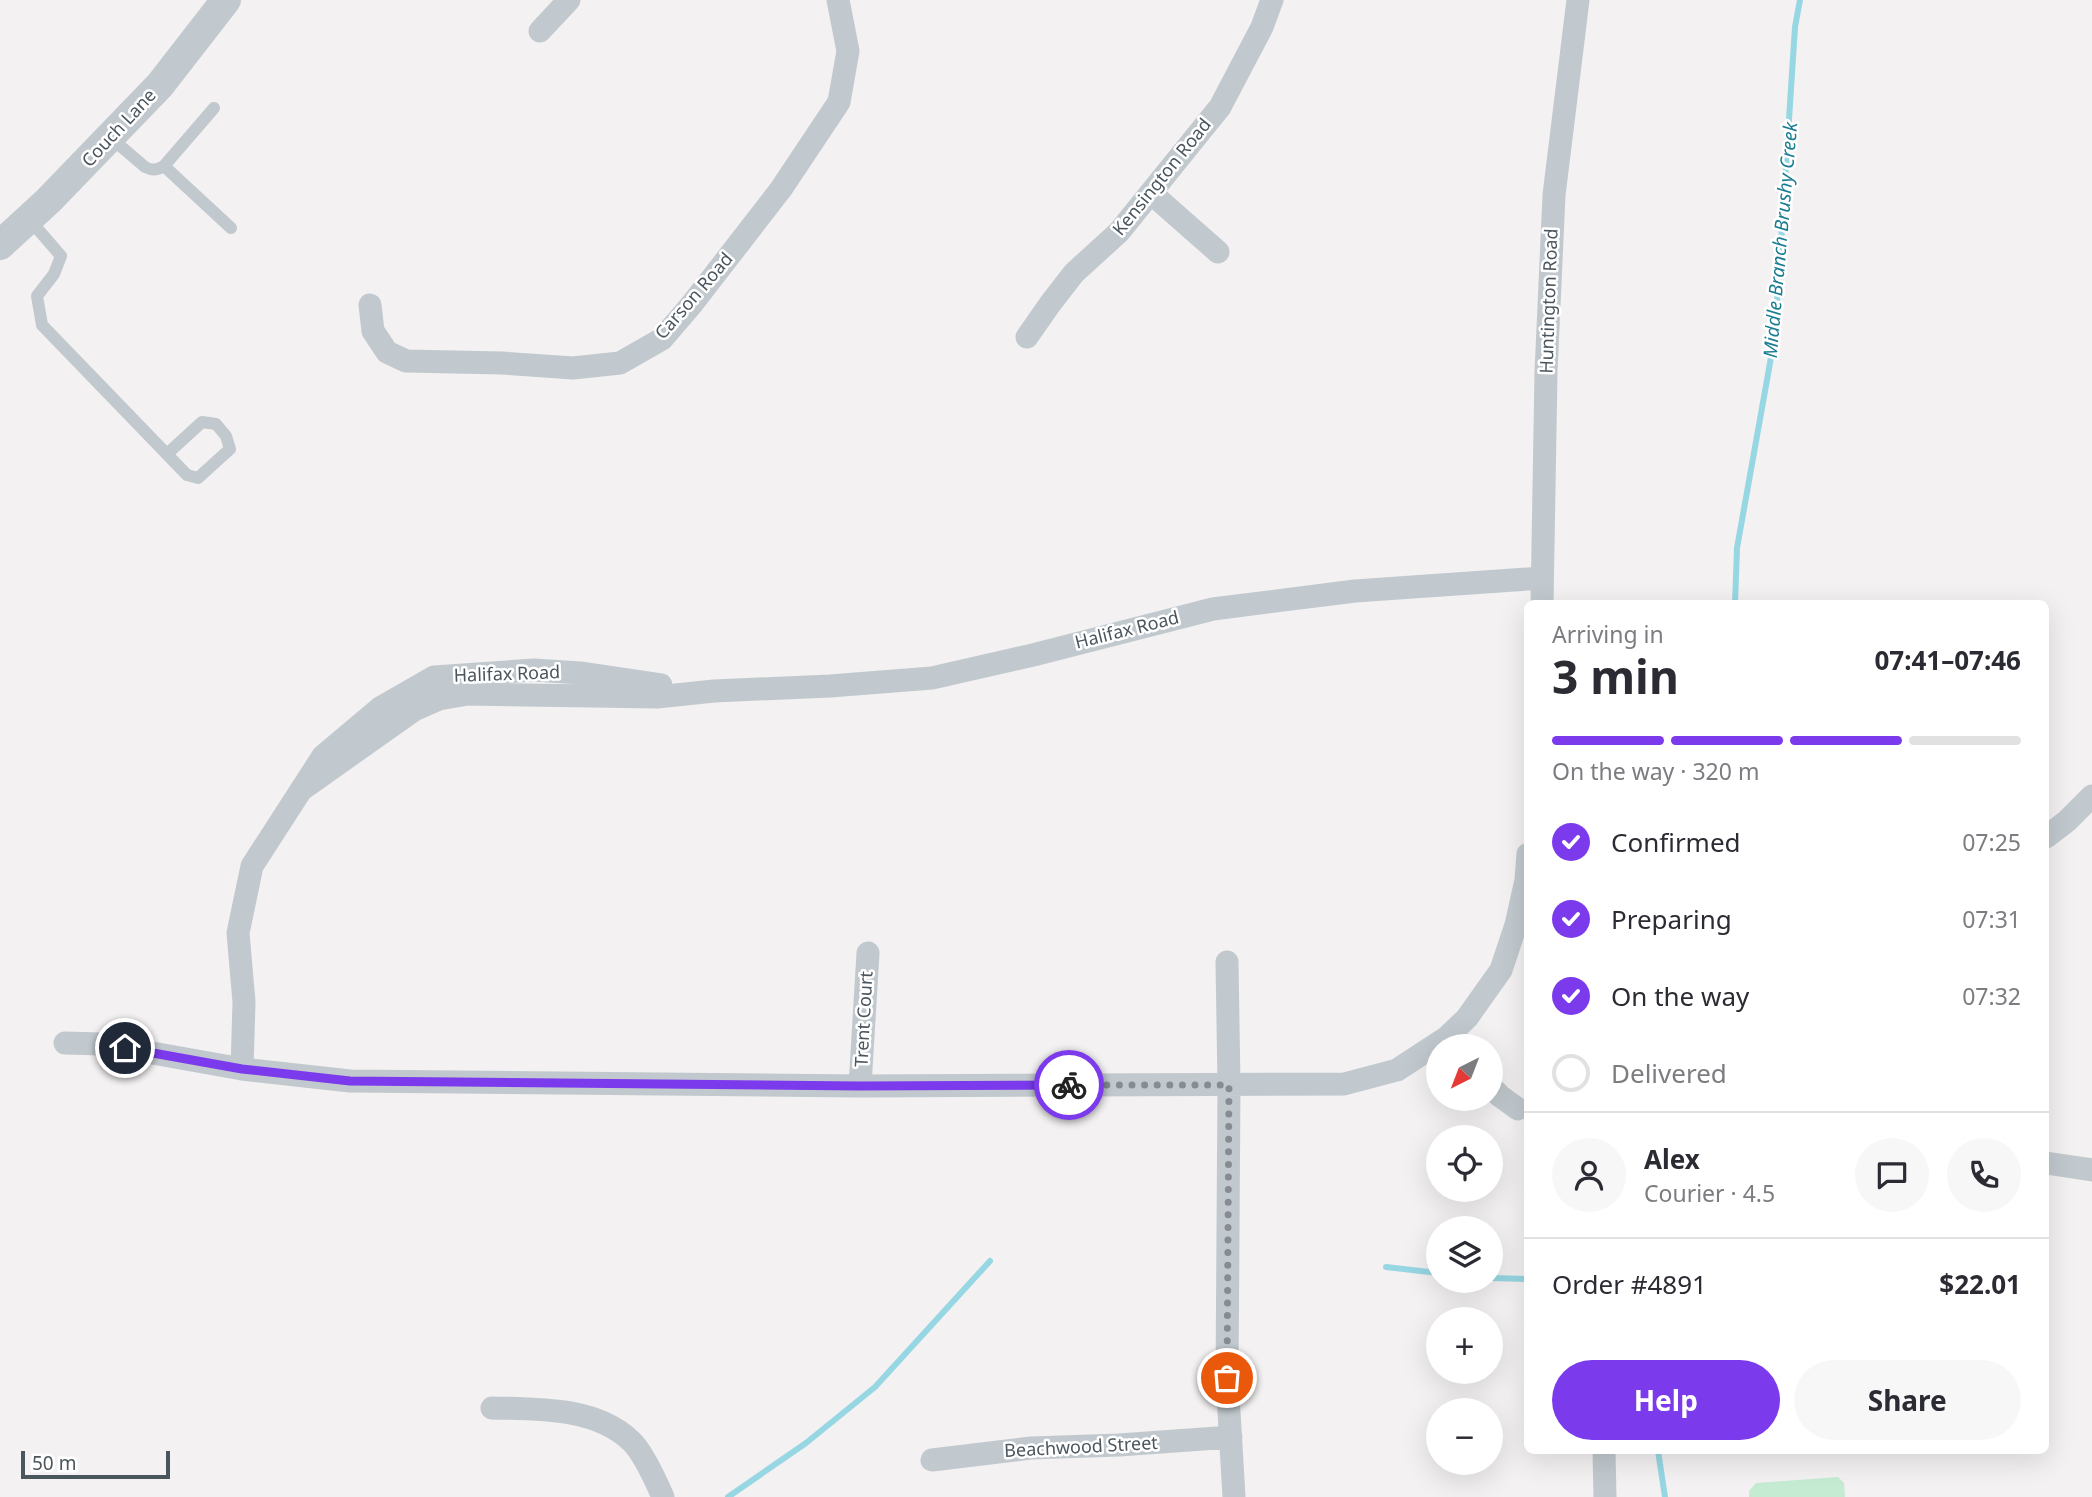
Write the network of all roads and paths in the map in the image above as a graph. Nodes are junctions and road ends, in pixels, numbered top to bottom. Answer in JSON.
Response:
{"nodes":[{"id":1,"x":226,"y":0,"type":"edge"},
{"id":2,"x":569,"y":0,"type":"edge"},
{"id":3,"x":838,"y":0,"type":"edge"},
{"id":4,"x":1272,"y":0,"type":"edge"},
{"id":5,"x":1578,"y":0,"type":"edge"},
{"id":6,"x":540,"y":32,"type":"dead end"},
{"id":7,"x":214,"y":108,"type":"dead end"},
{"id":8,"x":111,"y":138,"type":"junction"},
{"id":9,"x":164,"y":166,"type":"junction"},
{"id":10,"x":1151,"y":193,"type":"junction"},
{"id":11,"x":29,"y":219,"type":"junction"},
{"id":12,"x":231,"y":228,"type":"dead end"},
{"id":13,"x":0,"y":245,"type":"edge"},
{"id":14,"x":1218,"y":251,"type":"dead end"},
{"id":15,"x":370,"y":305,"type":"dead end"},
{"id":16,"x":1027,"y":337,"type":"dead end"},
{"id":17,"x":167,"y":454,"type":"junction"},
{"id":18,"x":1542,"y":578,"type":"junction"},
{"id":19,"x":1542,"y":600,"type":"edge"},
{"id":20,"x":2092,"y":795,"type":"edge"},
{"id":21,"x":2049,"y":836,"type":"edge"},
{"id":22,"x":1524,"y":885,"type":"edge"},
{"id":23,"x":868,"y":953,"type":"dead end"},
{"id":24,"x":1227,"y":962,"type":"dead end"},
{"id":25,"x":1456,"y":1034,"type":"edge"},
{"id":26,"x":65,"y":1043,"type":"dead end"},
{"id":27,"x":1426,"y":1055,"type":"edge"},
{"id":28,"x":242,"y":1069,"type":"junction"},
{"id":29,"x":1229,"y":1085,"type":"junction"},
{"id":30,"x":860,"y":1086,"type":"junction"},
{"id":31,"x":1503,"y":1098,"type":"edge"},
{"id":32,"x":1518,"y":1109,"type":"dead end"},
{"id":33,"x":2049,"y":1163,"type":"edge"},
{"id":34,"x":2092,"y":1170,"type":"edge"},
{"id":35,"x":492,"y":1408,"type":"dead end"},
{"id":36,"x":1231,"y":1437,"type":"junction"},
{"id":37,"x":1604,"y":1454,"type":"edge"},
{"id":38,"x":932,"y":1460,"type":"dead end"},
{"id":39,"x":663,"y":1497,"type":"edge"},
{"id":40,"x":1234,"y":1497,"type":"edge"},
{"id":41,"x":1605,"y":1497,"type":"edge"}],
"edges":[{"from":1,"to":8,"type":"street","name":"Couch Lane"},
{"from":2,"to":6,"type":"street"},
{"from":3,"to":15,"type":"street","name":"Carson Road"},
{"from":4,"to":10,"type":"street","name":"Kensington Road"},
{"from":5,"to":18,"type":"street","name":"Huntington Road"},
{"from":7,"to":9,"type":"lane"},
{"from":8,"to":9,"type":"lane"},
{"from":8,"to":11,"type":"street","name":"Couch Lane"},
{"from":9,"to":12,"type":"lane"},
{"from":10,"to":14,"type":"street"},
{"from":10,"to":16,"type":"street","name":"Kensington Road"},
{"from":11,"to":13,"type":"street","name":"Couch Lane"},
{"from":11,"to":17,"type":"lane"},
{"from":17,"to":17,"type":"lane"},
{"from":18,"to":19,"type":"street","name":"Huntington Road"},
{"from":18,"to":28,"type":"street","name":"Halifax Road"},
{"from":20,"to":21,"type":"street"},
{"from":22,"to":25,"type":"street"},
{"from":23,"to":30,"type":"street","name":"Trent Court"},
{"from":24,"to":29,"type":"street"},
{"from":26,"to":28,"type":"street"},
{"from":27,"to":29,"type":"street"},
{"from":28,"to":30,"type":"street"},
{"from":29,"to":30,"type":"street"},
{"from":29,"to":36,"type":"street"},
{"from":31,"to":32,"type":"street"},
{"from":33,"to":34,"type":"street"},
{"from":35,"to":39,"type":"street"},
{"from":36,"to":38,"type":"street","name":"Beachwood Street"},
{"from":36,"to":40,"type":"street"},
{"from":37,"to":41,"type":"street"}]}
